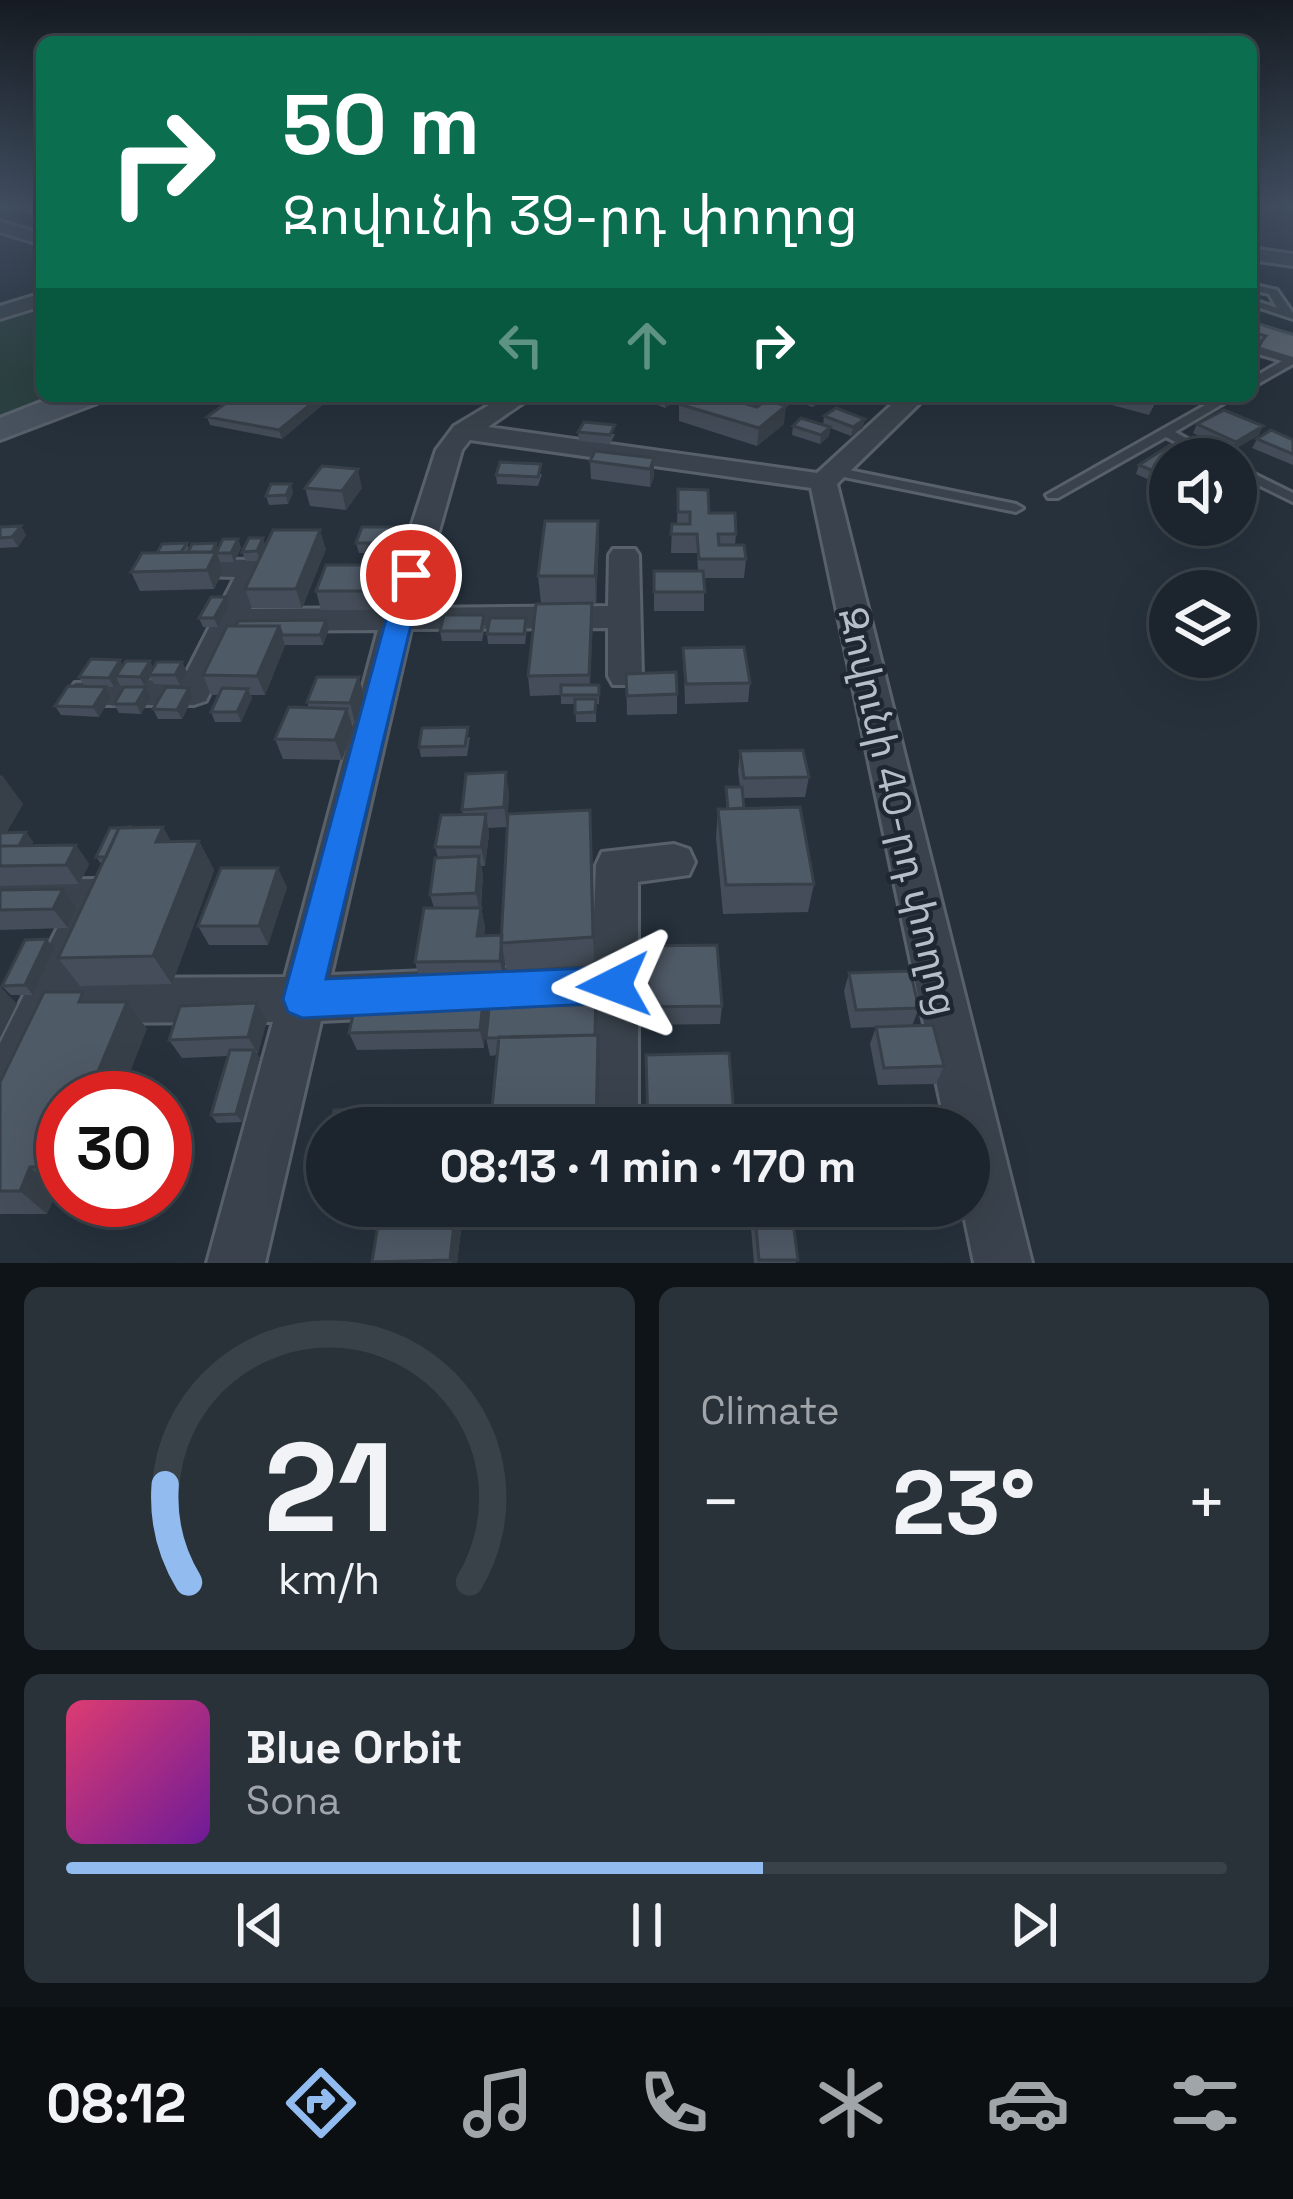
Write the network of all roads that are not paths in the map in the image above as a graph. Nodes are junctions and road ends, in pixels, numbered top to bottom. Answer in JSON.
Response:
{"nodes":[{"id":1,"x":1257,"y":288,"type":"edge"},
{"id":2,"x":36,"y":300,"type":"edge"},
{"id":3,"x":1257,"y":306,"type":"edge"},
{"id":4,"x":0,"y":313,"type":"edge"},
{"id":5,"x":1291,"y":326,"type":"edge"},
{"id":6,"x":1257,"y":333,"type":"edge"},
{"id":7,"x":1257,"y":350,"type":"edge"},
{"id":8,"x":1292,"y":360,"type":"edge"},
{"id":9,"x":1257,"y":380,"type":"edge"},
{"id":10,"x":70,"y":402,"type":"edge"},
{"id":11,"x":511,"y":402,"type":"edge"},
{"id":12,"x":909,"y":402,"type":"edge"},
{"id":13,"x":1220,"y":402,"type":"edge"},
{"id":14,"x":1206,"y":410,"type":"junction"},
{"id":15,"x":1228,"y":419,"type":"edge"},
{"id":16,"x":0,"y":430,"type":"edge"},
{"id":17,"x":463,"y":431,"type":"junction"},
{"id":18,"x":1167,"y":433,"type":"junction"},
{"id":19,"x":1177,"y":438,"type":"edge"},
{"id":20,"x":828,"y":477,"type":"junction"},
{"id":21,"x":1257,"y":480,"type":"edge"},
{"id":22,"x":1053,"y":495,"type":"dead end"},
{"id":23,"x":1293,"y":498,"type":"edge"},
{"id":24,"x":1016,"y":508,"type":"dead end"},
{"id":25,"x":624,"y":555,"type":"dead end"},
{"id":26,"x":166,"y":568,"type":"edge"},
{"id":27,"x":624,"y":616,"type":"junction"},
{"id":28,"x":398,"y":617,"type":"junction"},
{"id":29,"x":230,"y":620,"type":"junction"},
{"id":30,"x":625,"y":676,"type":"edge"},
{"id":31,"x":87,"y":692,"type":"edge"},
{"id":32,"x":674,"y":862,"type":"dead end"},
{"id":33,"x":0,"y":899,"type":"edge"},
{"id":34,"x":614,"y":985,"type":"junction"},
{"id":35,"x":302,"y":999,"type":"junction"},
{"id":36,"x":46,"y":1001,"type":"junction"},
{"id":37,"x":0,"y":1096,"type":"edge"},
{"id":38,"x":612,"y":1107,"type":"edge"},
{"id":39,"x":236,"y":1263,"type":"edge"},
{"id":40,"x":1003,"y":1263,"type":"edge"}],
"edges":[{"from":1,"to":5,"type":"lane"},
{"from":2,"to":4,"type":"street"},
{"from":3,"to":5,"type":"lane"},
{"from":5,"to":6,"type":"main road"},
{"from":7,"to":8,"type":"lane"},
{"from":8,"to":9,"type":"lane"},
{"from":10,"to":16,"type":"street"},
{"from":11,"to":17,"type":"street"},
{"from":12,"to":20,"type":"street"},
{"from":13,"to":14,"type":"lane"},
{"from":14,"to":15,"type":"lane"},
{"from":14,"to":18,"type":"lane"},
{"from":17,"to":20,"type":"street"},
{"from":17,"to":28,"type":"street"},
{"from":18,"to":19,"type":"lane"},
{"from":18,"to":22,"type":"lane"},
{"from":20,"to":24,"type":"lane"},
{"from":20,"to":40,"type":"street","name":"Զովունի 40-րդ փողոց"},
{"from":21,"to":23,"type":"lane"},
{"from":25,"to":27,"type":"street"},
{"from":26,"to":29,"type":"street"},
{"from":27,"to":28,"type":"street"},
{"from":27,"to":30,"type":"street"},
{"from":28,"to":29,"type":"street"},
{"from":28,"to":35,"type":"street"},
{"from":29,"to":31,"type":"street"},
{"from":32,"to":34,"type":"street"},
{"from":33,"to":36,"type":"street"},
{"from":34,"to":35,"type":"street"},
{"from":34,"to":38,"type":"street"},
{"from":35,"to":36,"type":"street"},
{"from":35,"to":39,"type":"street"},
{"from":36,"to":37,"type":"street"}]}
